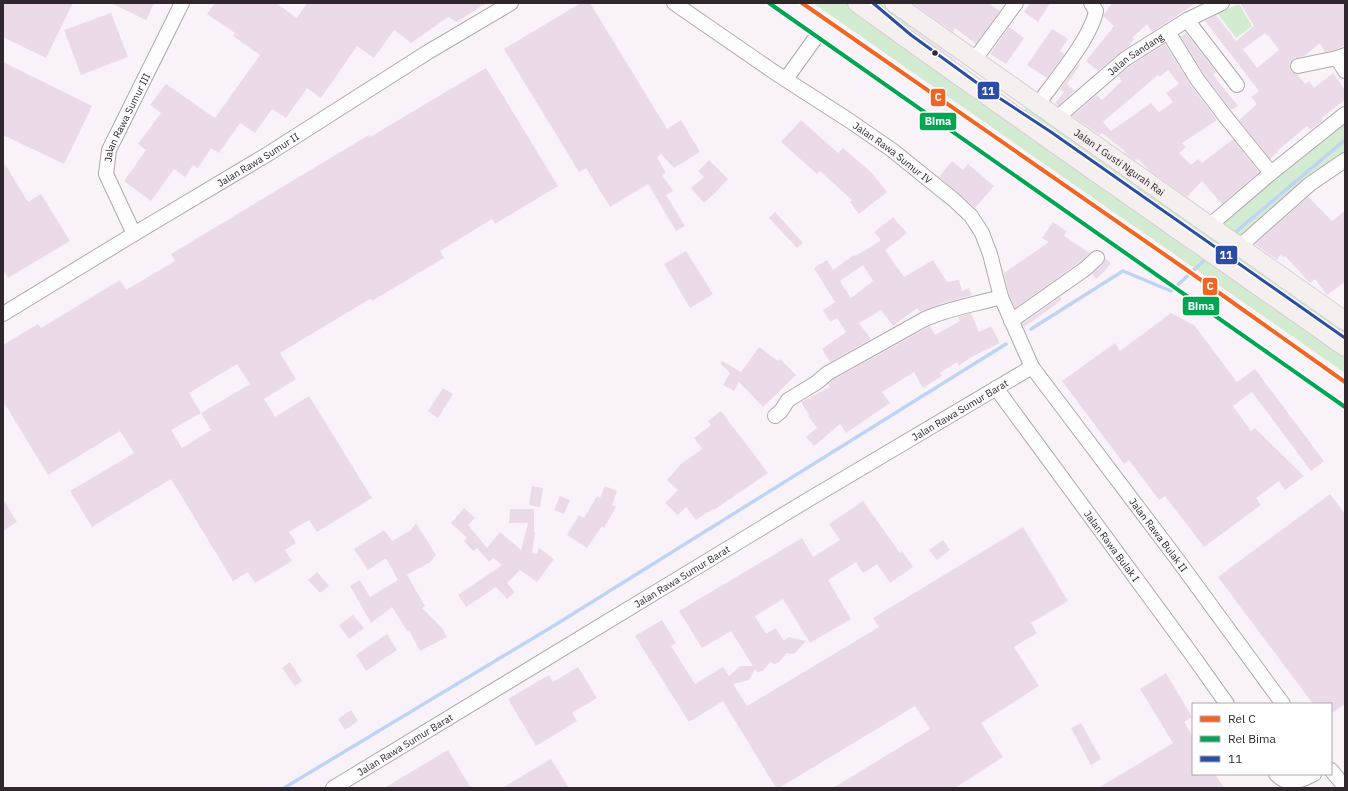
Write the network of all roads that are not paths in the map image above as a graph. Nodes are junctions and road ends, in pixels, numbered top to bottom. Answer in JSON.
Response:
{"nodes":[{"id":1,"x":182,"y":3,"type":"edge"},
{"id":2,"x":511,"y":3,"type":"edge"},
{"id":3,"x":674,"y":3,"type":"edge"},
{"id":4,"x":857,"y":3,"type":"edge"},
{"id":5,"x":894,"y":3,"type":"edge"},
{"id":6,"x":1016,"y":3,"type":"edge"},
{"id":7,"x":1091,"y":3,"type":"edge"},
{"id":8,"x":1222,"y":3,"type":"edge"},
{"id":9,"x":1196,"y":8,"type":"edge"},
{"id":10,"x":1187,"y":20,"type":"junction"},
{"id":11,"x":1168,"y":32,"type":"junction"},
{"id":12,"x":814,"y":40,"type":"dead end"},
{"id":13,"x":1341,"y":57,"type":"edge"},
{"id":14,"x":975,"y":59,"type":"junction"},
{"id":15,"x":1298,"y":66,"type":"dead end"},
{"id":16,"x":1345,"y":71,"type":"edge"},
{"id":17,"x":786,"y":79,"type":"junction"},
{"id":18,"x":1237,"y":85,"type":"dead end"},
{"id":19,"x":1038,"y":104,"type":"junction"},
{"id":20,"x":1345,"y":114,"type":"edge"},
{"id":21,"x":1058,"y":117,"type":"junction"},
{"id":22,"x":1345,"y":160,"type":"edge"},
{"id":23,"x":1271,"y":172,"type":"junction"},
{"id":24,"x":1213,"y":229,"type":"junction"},
{"id":25,"x":134,"y":234,"type":"junction"},
{"id":26,"x":1236,"y":245,"type":"junction"},
{"id":27,"x":1097,"y":258,"type":"dead end"},
{"id":28,"x":1001,"y":297,"type":"junction"},
{"id":29,"x":3,"y":314,"type":"edge"},
{"id":30,"x":1012,"y":321,"type":"junction"},
{"id":31,"x":1345,"y":321,"type":"edge"},
{"id":32,"x":1345,"y":347,"type":"edge"},
{"id":33,"x":1032,"y":367,"type":"junction"},
{"id":34,"x":996,"y":388,"type":"junction"},
{"id":35,"x":775,"y":416,"type":"dead end"},
{"id":36,"x":1226,"y":703,"type":"edge"},
{"id":37,"x":1282,"y":703,"type":"edge"},
{"id":38,"x":1332,"y":771,"type":"edge"},
{"id":39,"x":1277,"y":775,"type":"edge"},
{"id":40,"x":1312,"y":775,"type":"edge"},
{"id":41,"x":1345,"y":787,"type":"edge"},
{"id":42,"x":333,"y":788,"type":"edge"}],
"edges":[{"from":1,"to":25,"type":"street","name":"Jalan Rawa Sumur III"},
{"from":2,"to":25,"type":"street","name":"Jalan Rawa Sumur II"},
{"from":3,"to":17,"type":"street","name":"Jalan Rawa Sumur IV"},
{"from":4,"to":32,"type":"main road"},
{"from":5,"to":14,"type":"main road","name":"Jalan I Gusti Ngurah Rai"},
{"from":6,"to":14,"type":"street"},
{"from":7,"to":19,"type":"street"},
{"from":8,"to":9,"type":"street","name":"Jalan Sandang"},
{"from":9,"to":10,"type":"street","name":"Jalan Sandang"},
{"from":10,"to":11,"type":"street","name":"Jalan Sandang"},
{"from":10,"to":18,"type":"street"},
{"from":11,"to":21,"type":"street","name":"Jalan Sandang"},
{"from":11,"to":23,"type":"street"},
{"from":12,"to":17,"type":"street"},
{"from":13,"to":15,"type":"street"},
{"from":13,"to":16,"type":"street"},
{"from":14,"to":19,"type":"main road","name":"Jalan I Gusti Ngurah Rai"},
{"from":17,"to":28,"type":"street","name":"Jalan Rawa Sumur IV"},
{"from":19,"to":21,"type":"main road","name":"Jalan I Gusti Ngurah Rai"},
{"from":20,"to":23,"type":"street"},
{"from":21,"to":24,"type":"main road","name":"Jalan I Gusti Ngurah Rai"},
{"from":22,"to":26,"type":"street"},
{"from":23,"to":24,"type":"street"},
{"from":24,"to":26,"type":"main road","name":"Jalan I Gusti Ngurah Rai"},
{"from":25,"to":29,"type":"street","name":"Jalan Rawa Sumur II"},
{"from":26,"to":31,"type":"main road","name":"Jalan I Gusti Ngurah Rai"},
{"from":27,"to":30,"type":"street"},
{"from":28,"to":30,"type":"street","name":"Jalan Rawa Sumur IV"},
{"from":28,"to":35,"type":"street"},
{"from":30,"to":33,"type":"street","name":"Jalan Rawa Sumur IV"},
{"from":33,"to":34,"type":"street","name":"Jalan Rawa Sumur Barat"},
{"from":33,"to":37,"type":"street","name":"Jalan Rawa Bulak II"},
{"from":34,"to":36,"type":"street","name":"Jalan Rawa Bulak I"},
{"from":34,"to":42,"type":"street","name":"Jalan Rawa Sumur Barat"},
{"from":38,"to":41,"type":"street"},
{"from":39,"to":40,"type":"street"}]}
